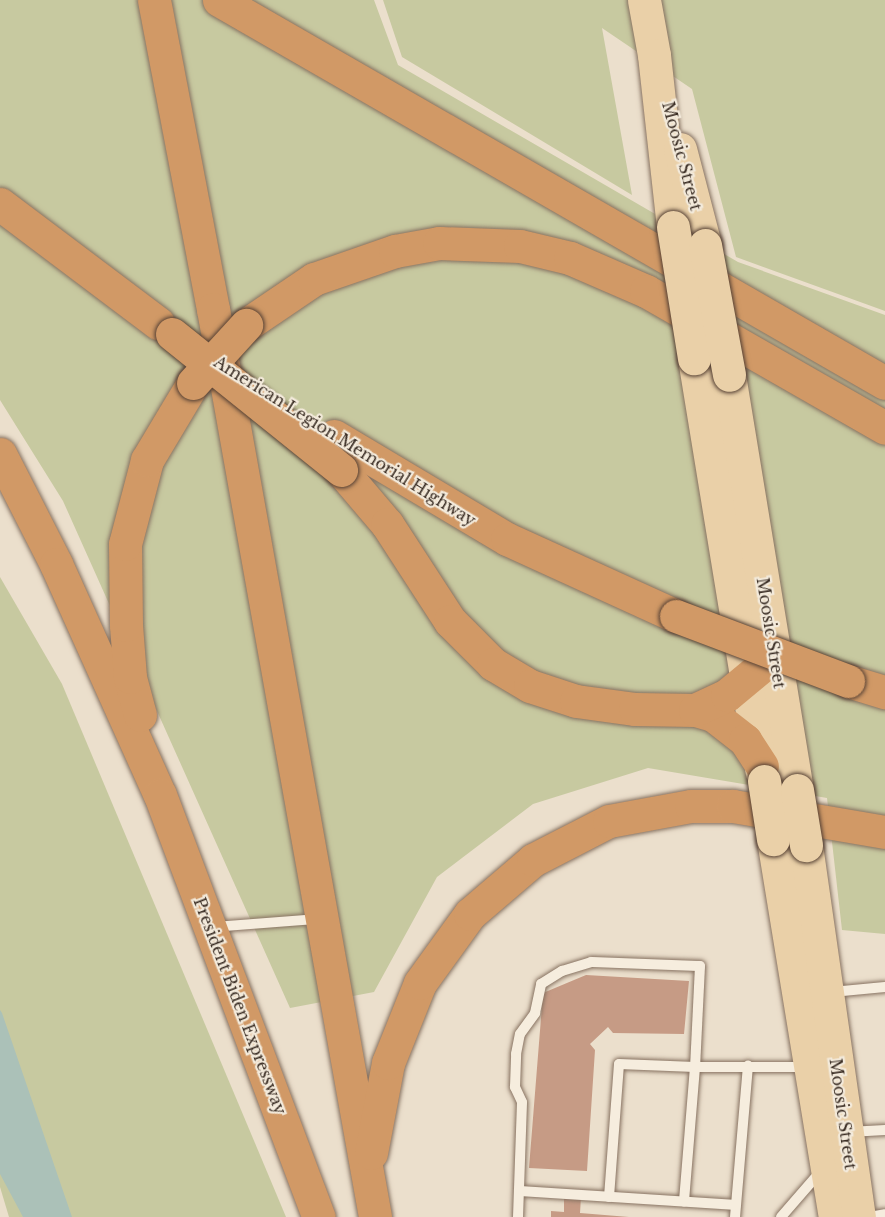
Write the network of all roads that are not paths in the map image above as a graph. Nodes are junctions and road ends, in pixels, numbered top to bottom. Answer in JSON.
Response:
{"nodes":[{"id":1,"x":154,"y":0,"type":"edge"},
{"id":2,"x":219,"y":0,"type":"edge"},
{"id":3,"x":644,"y":0,"type":"edge"},
{"id":4,"x":654,"y":55,"type":"junction"},
{"id":5,"x":0,"y":204,"type":"edge"},
{"id":6,"x":165,"y":329,"type":"junction"},
{"id":7,"x":885,"y":383,"type":"edge"},
{"id":8,"x":885,"y":428,"type":"edge"},
{"id":9,"x":0,"y":454,"type":"edge"},
{"id":10,"x":774,"y":656,"type":"junction"},
{"id":11,"x":747,"y":681,"type":"junction"},
{"id":12,"x":885,"y":692,"type":"edge"},
{"id":13,"x":696,"y":710,"type":"junction"},
{"id":14,"x":763,"y":774,"type":"junction"},
{"id":15,"x":160,"y":795,"type":"junction"},
{"id":16,"x":885,"y":832,"type":"edge"},
{"id":17,"x":322,"y":918,"type":"junction"},
{"id":18,"x":210,"y":927,"type":"junction"},
{"id":19,"x":885,"y":987,"type":"edge"},
{"id":20,"x":826,"y":993,"type":"junction"},
{"id":21,"x":748,"y":1066,"type":"junction"},
{"id":22,"x":695,"y":1067,"type":"junction"},
{"id":23,"x":810,"y":1067,"type":"junction"},
{"id":24,"x":885,"y":1130,"type":"edge"},
{"id":25,"x":846,"y":1133,"type":"junction"},
{"id":26,"x":826,"y":1165,"type":"junction"},
{"id":27,"x":367,"y":1172,"type":"junction"},
{"id":28,"x":521,"y":1191,"type":"junction"},
{"id":29,"x":609,"y":1197,"type":"junction"},
{"id":30,"x":684,"y":1202,"type":"junction"},
{"id":31,"x":736,"y":1211,"type":"edge"},
{"id":32,"x":885,"y":1214,"type":"edge"},
{"id":33,"x":319,"y":1217,"type":"edge"},
{"id":34,"x":375,"y":1217,"type":"edge"},
{"id":35,"x":518,"y":1217,"type":"edge"},
{"id":36,"x":781,"y":1217,"type":"edge"},
{"id":37,"x":835,"y":1217,"type":"edge"},
{"id":38,"x":859,"y":1217,"type":"edge"},
{"id":39,"x":870,"y":1217,"type":"edge"}],
"edges":[{"from":1,"to":17,"type":"highway"},
{"from":2,"to":7,"type":"highway"},
{"from":3,"to":4,"type":"main road","name":"Moosic Street"},
{"from":4,"to":10,"type":"main road","name":"Moosic Street","bridge":true},
{"from":4,"to":11,"type":"main road","name":"Moosic Street","bridge":true},
{"from":5,"to":6,"type":"highway","name":"American Legion Memorial Highway"},
{"from":6,"to":12,"type":"highway","name":"American Legion Memorial Highway","bridge":true},
{"from":6,"to":13,"type":"highway","bridge":true},
{"from":8,"to":15,"type":"highway","bridge":true},
{"from":9,"to":15,"type":"highway"},
{"from":10,"to":11,"type":"highway"},
{"from":10,"to":20,"type":"main road","name":"Moosic Street","bridge":true},
{"from":11,"to":13,"type":"highway"},
{"from":11,"to":14,"type":"main road","name":"Moosic Street"},
{"from":13,"to":14,"type":"highway"},
{"from":14,"to":23,"type":"main road","name":"Moosic Street","bridge":true},
{"from":15,"to":18,"type":"highway","name":"President Biden Expressway"},
{"from":16,"to":27,"type":"highway"},
{"from":17,"to":18,"type":"lane"},
{"from":17,"to":27,"type":"highway"},
{"from":18,"to":33,"type":"highway","name":"President Biden Expressway"},
{"from":19,"to":20,"type":"lane"},
{"from":20,"to":25,"type":"main road","name":"Moosic Street"},
{"from":21,"to":22,"type":"lane"},
{"from":21,"to":23,"type":"lane"},
{"from":21,"to":31,"type":"lane"},
{"from":22,"to":28,"type":"lane"},
{"from":22,"to":29,"type":"lane"},
{"from":22,"to":30,"type":"lane"},
{"from":23,"to":26,"type":"main road","name":"Moosic Street"},
{"from":24,"to":25,"type":"lane"},
{"from":25,"to":38,"type":"main road","name":"Moosic Street"},
{"from":26,"to":36,"type":"lane"},
{"from":26,"to":37,"type":"main road","name":"Moosic Street"},
{"from":27,"to":34,"type":"highway"},
{"from":28,"to":29,"type":"lane"},
{"from":28,"to":35,"type":"lane"},
{"from":29,"to":30,"type":"lane"},
{"from":30,"to":31,"type":"lane"},
{"from":32,"to":39,"type":"lane"}]}
